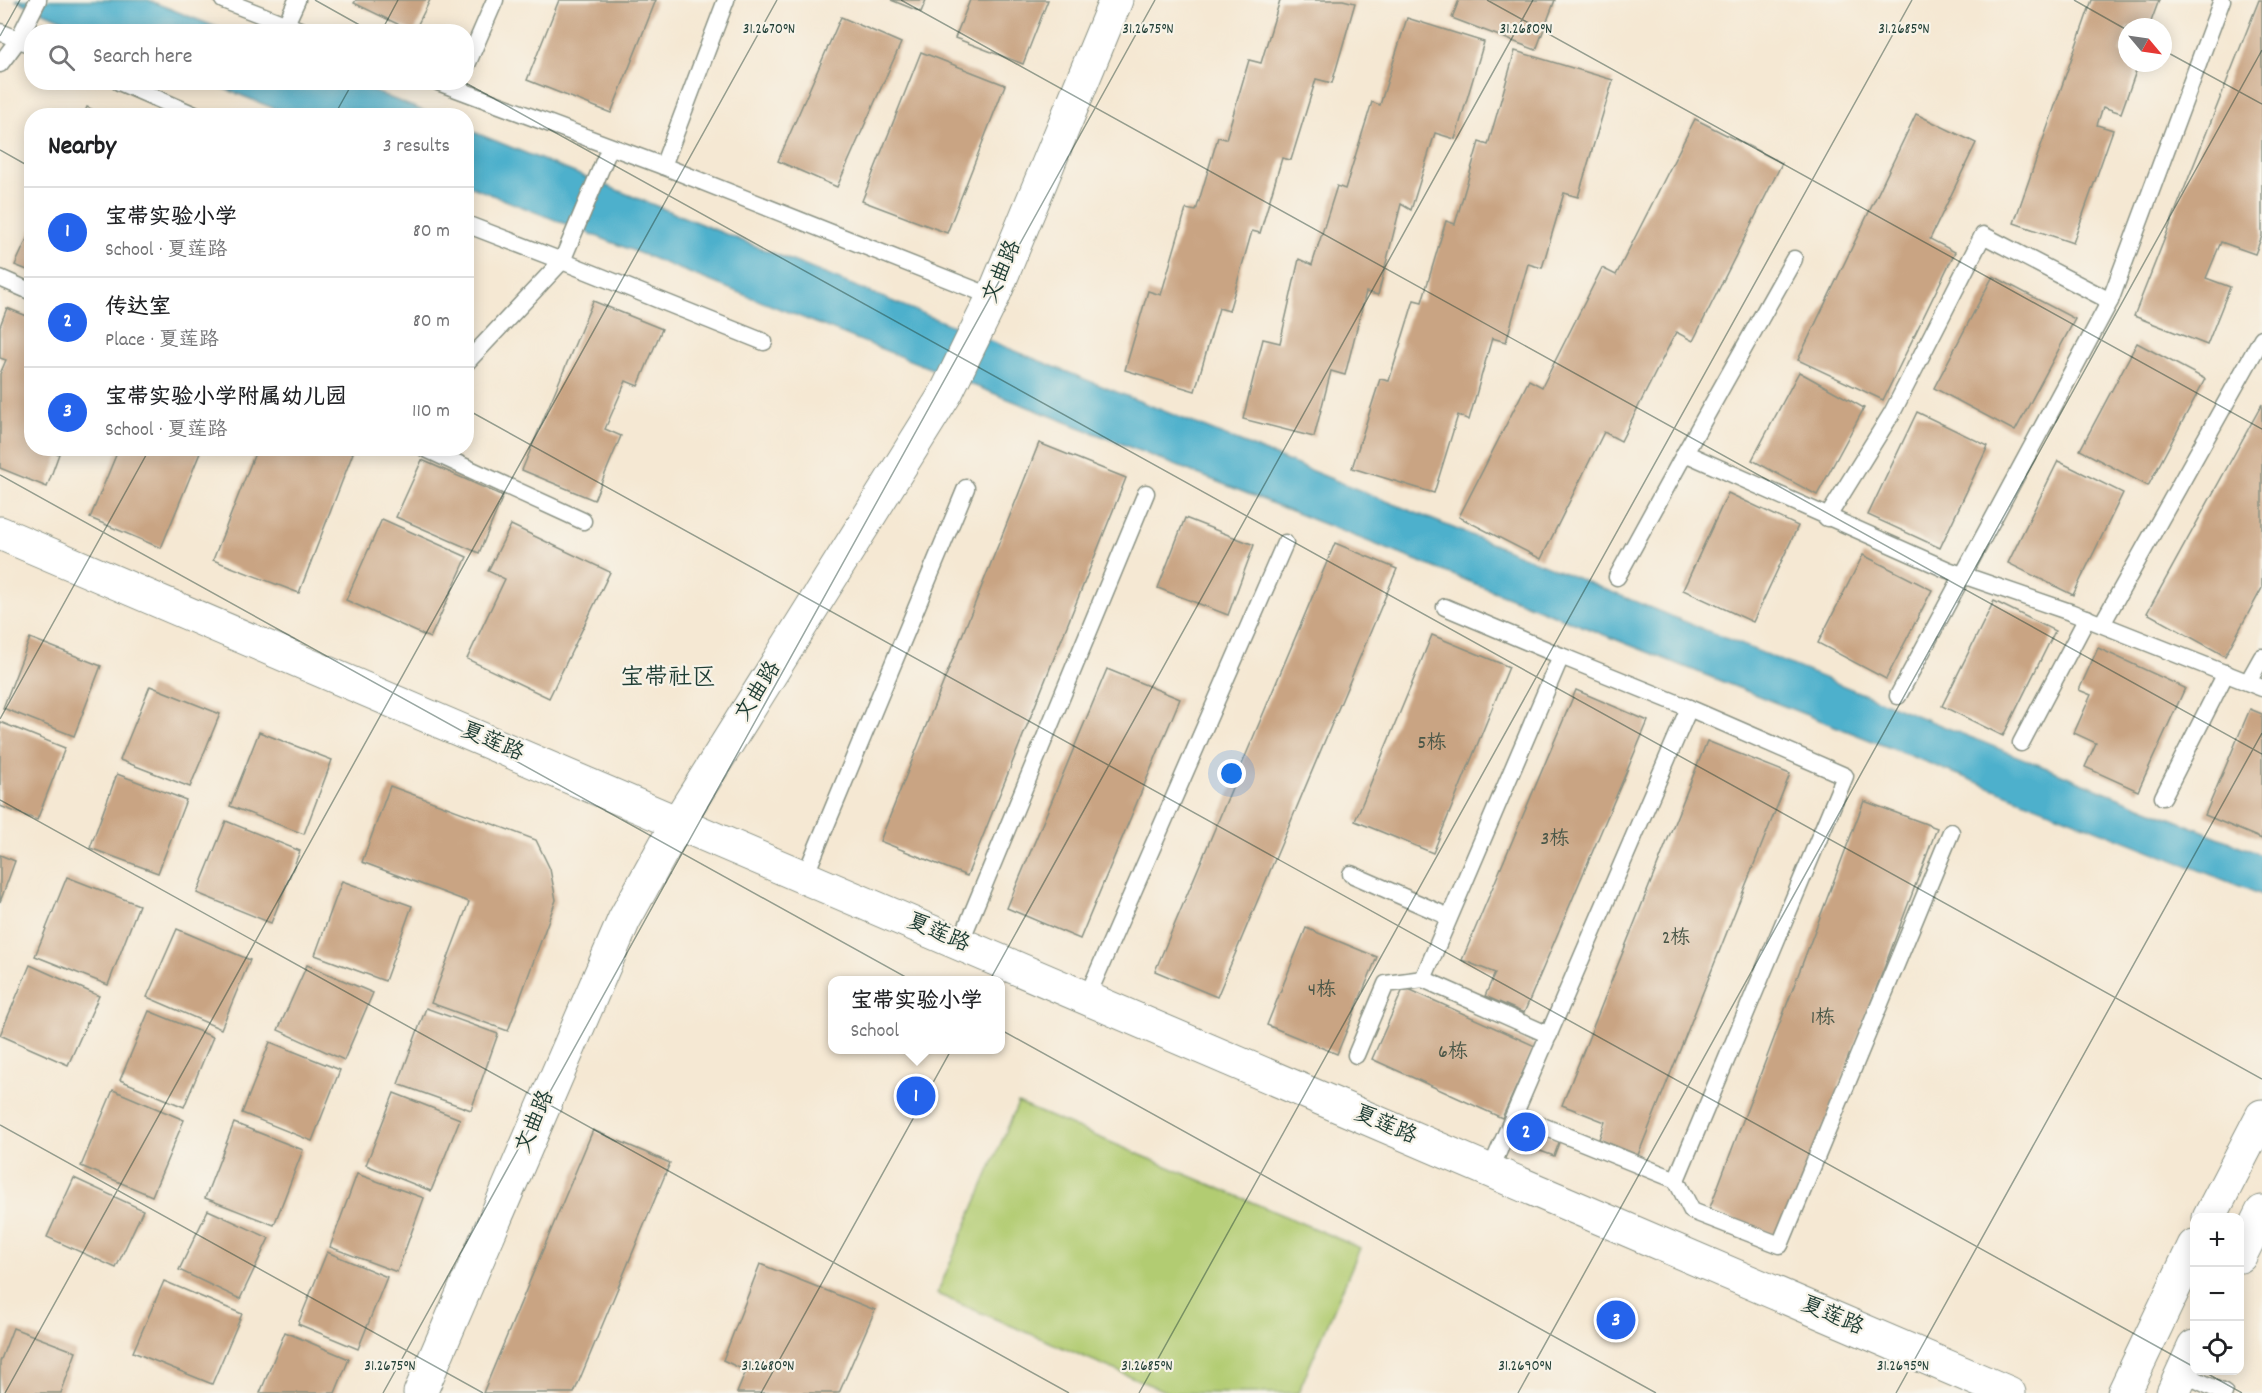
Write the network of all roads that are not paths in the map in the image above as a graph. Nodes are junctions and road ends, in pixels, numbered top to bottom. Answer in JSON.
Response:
{"nodes":[{"id":1,"x":223,"y":0,"type":"edge"},
{"id":2,"x":297,"y":0,"type":"edge"},
{"id":3,"x":495,"y":0,"type":"edge"},
{"id":4,"x":726,"y":0,"type":"edge"},
{"id":5,"x":1116,"y":0,"type":"edge"},
{"id":6,"x":2222,"y":0,"type":"edge"},
{"id":7,"x":35,"y":6,"type":"edge"},
{"id":8,"x":30,"y":24,"type":"edge"},
{"id":9,"x":286,"y":24,"type":"joint"},
{"id":10,"x":0,"y":32,"type":"edge"},
{"id":11,"x":24,"y":43,"type":"edge"},
{"id":12,"x":24,"y":44,"type":"edge"},
{"id":13,"x":474,"y":49,"type":"edge"},
{"id":14,"x":0,"y":64,"type":"edge"},
{"id":15,"x":137,"y":90,"type":"edge"},
{"id":16,"x":468,"y":90,"type":"edge"},
{"id":17,"x":178,"y":108,"type":"edge"},
{"id":18,"x":610,"y":147,"type":"junction"},
{"id":19,"x":663,"y":166,"type":"junction"},
{"id":20,"x":474,"y":227,"type":"edge"},
{"id":21,"x":1794,"y":259,"type":"dead end"},
{"id":22,"x":562,"y":261,"type":"junction"},
{"id":23,"x":0,"y":278,"type":"edge"},
{"id":24,"x":24,"y":288,"type":"edge"},
{"id":25,"x":2110,"y":301,"type":"junction"},
{"id":26,"x":988,"y":308,"type":"junction"},
{"id":27,"x":2262,"y":338,"type":"edge"},
{"id":28,"x":764,"y":342,"type":"dead end"},
{"id":29,"x":474,"y":354,"type":"edge"},
{"id":30,"x":1685,"y":453,"type":"junction"},
{"id":31,"x":441,"y":456,"type":"edge"},
{"id":32,"x":966,"y":488,"type":"dead end"},
{"id":33,"x":1146,"y":493,"type":"dead end"},
{"id":34,"x":1827,"y":518,"type":"junction"},
{"id":35,"x":583,"y":521,"type":"dead end"},
{"id":36,"x":0,"y":533,"type":"edge"},
{"id":37,"x":1285,"y":543,"type":"dead end"},
{"id":38,"x":1963,"y":576,"type":"junction"},
{"id":39,"x":1617,"y":577,"type":"dead end"},
{"id":40,"x":1445,"y":607,"type":"dead end"},
{"id":41,"x":2094,"y":621,"type":"junction"},
{"id":42,"x":1561,"y":656,"type":"junction"},
{"id":43,"x":2262,"y":657,"type":"edge"},
{"id":44,"x":2226,"y":673,"type":"junction"},
{"id":45,"x":2255,"y":685,"type":"edge"},
{"id":46,"x":1898,"y":696,"type":"dead end"},
{"id":47,"x":1689,"y":708,"type":"junction"},
{"id":48,"x":2021,"y":743,"type":"dead end"},
{"id":49,"x":2163,"y":797,"type":"dead end"},
{"id":50,"x":678,"y":822,"type":"junction"},
{"id":51,"x":1951,"y":832,"type":"dead end"},
{"id":52,"x":1351,"y":874,"type":"dead end"},
{"id":53,"x":805,"y":876,"type":"junction"},
{"id":54,"x":1449,"y":917,"type":"junction"},
{"id":55,"x":960,"y":943,"type":"junction"},
{"id":56,"x":1423,"y":979,"type":"junction"},
{"id":57,"x":1087,"y":997,"type":"junction"},
{"id":58,"x":1549,"y":1035,"type":"junction"},
{"id":59,"x":1356,"y":1055,"type":"dead end"},
{"id":60,"x":1515,"y":1115,"type":"junction"},
{"id":61,"x":2262,"y":1116,"type":"edge"},
{"id":62,"x":1490,"y":1171,"type":"junction"},
{"id":63,"x":1676,"y":1180,"type":"junction"},
{"id":64,"x":2262,"y":1212,"type":"edge"},
{"id":65,"x":2212,"y":1213,"type":"edge"},
{"id":66,"x":2244,"y":1248,"type":"edge"},
{"id":67,"x":2190,"y":1254,"type":"edge"},
{"id":68,"x":2183,"y":1371,"type":"edge"},
{"id":69,"x":420,"y":1393,"type":"edge"},
{"id":70,"x":2009,"y":1393,"type":"edge"},
{"id":71,"x":2124,"y":1393,"type":"edge"},
{"id":72,"x":2224,"y":1393,"type":"edge"}],
"edges":[{"from":1,"to":9,"type":"lane"},
{"from":2,"to":9,"type":"lane"},
{"from":3,"to":13,"type":"lane"},
{"from":4,"to":19,"type":"lane"},
{"from":5,"to":26,"type":"street","name":"文曲路"},
{"from":6,"to":25,"type":"lane"},
{"from":7,"to":8,"type":"lane"},
{"from":10,"to":11,"type":"lane"},
{"from":12,"to":14,"type":"lane"},
{"from":15,"to":17,"type":"lane"},
{"from":16,"to":18,"type":"lane"},
{"from":18,"to":19,"type":"lane"},
{"from":18,"to":22,"type":"lane"},
{"from":19,"to":26,"type":"lane"},
{"from":20,"to":22,"type":"lane"},
{"from":21,"to":30,"type":"lane"},
{"from":22,"to":28,"type":"lane"},
{"from":22,"to":29,"type":"lane"},
{"from":23,"to":24,"type":"lane"},
{"from":25,"to":34,"type":"lane"},
{"from":25,"to":38,"type":"lane"},
{"from":26,"to":50,"type":"street","name":"文曲路"},
{"from":27,"to":41,"type":"lane"},
{"from":30,"to":34,"type":"lane"},
{"from":30,"to":39,"type":"lane"},
{"from":31,"to":35,"type":"lane"},
{"from":32,"to":53,"type":"lane"},
{"from":33,"to":55,"type":"lane"},
{"from":34,"to":38,"type":"lane"},
{"from":36,"to":50,"type":"street","name":"夏莲路"},
{"from":37,"to":57,"type":"lane"},
{"from":38,"to":41,"type":"lane"},
{"from":38,"to":46,"type":"lane"},
{"from":40,"to":42,"type":"lane"},
{"from":41,"to":44,"type":"lane"},
{"from":41,"to":48,"type":"lane"},
{"from":42,"to":47,"type":"lane"},
{"from":42,"to":54,"type":"lane"},
{"from":43,"to":45,"type":"lane"},
{"from":44,"to":45,"type":"lane"},
{"from":44,"to":49,"type":"lane"},
{"from":47,"to":58,"type":"lane"},
{"from":47,"to":63,"type":"lane"},
{"from":50,"to":53,"type":"street","name":"夏莲路"},
{"from":50,"to":69,"type":"street","name":"文曲路"},
{"from":51,"to":63,"type":"lane"},
{"from":52,"to":54,"type":"lane"},
{"from":53,"to":55,"type":"street","name":"夏莲路"},
{"from":54,"to":56,"type":"lane"},
{"from":55,"to":57,"type":"street","name":"夏莲路"},
{"from":56,"to":58,"type":"lane"},
{"from":56,"to":59,"type":"lane"},
{"from":57,"to":62,"type":"street","name":"夏莲路"},
{"from":58,"to":60,"type":"lane"},
{"from":60,"to":62,"type":"lane"},
{"from":60,"to":63,"type":"lane"},
{"from":61,"to":65,"type":"street"},
{"from":62,"to":70,"type":"street","name":"夏莲路"},
{"from":64,"to":66,"type":"street"},
{"from":67,"to":71,"type":"street"},
{"from":68,"to":72,"type":"lane"}]}
